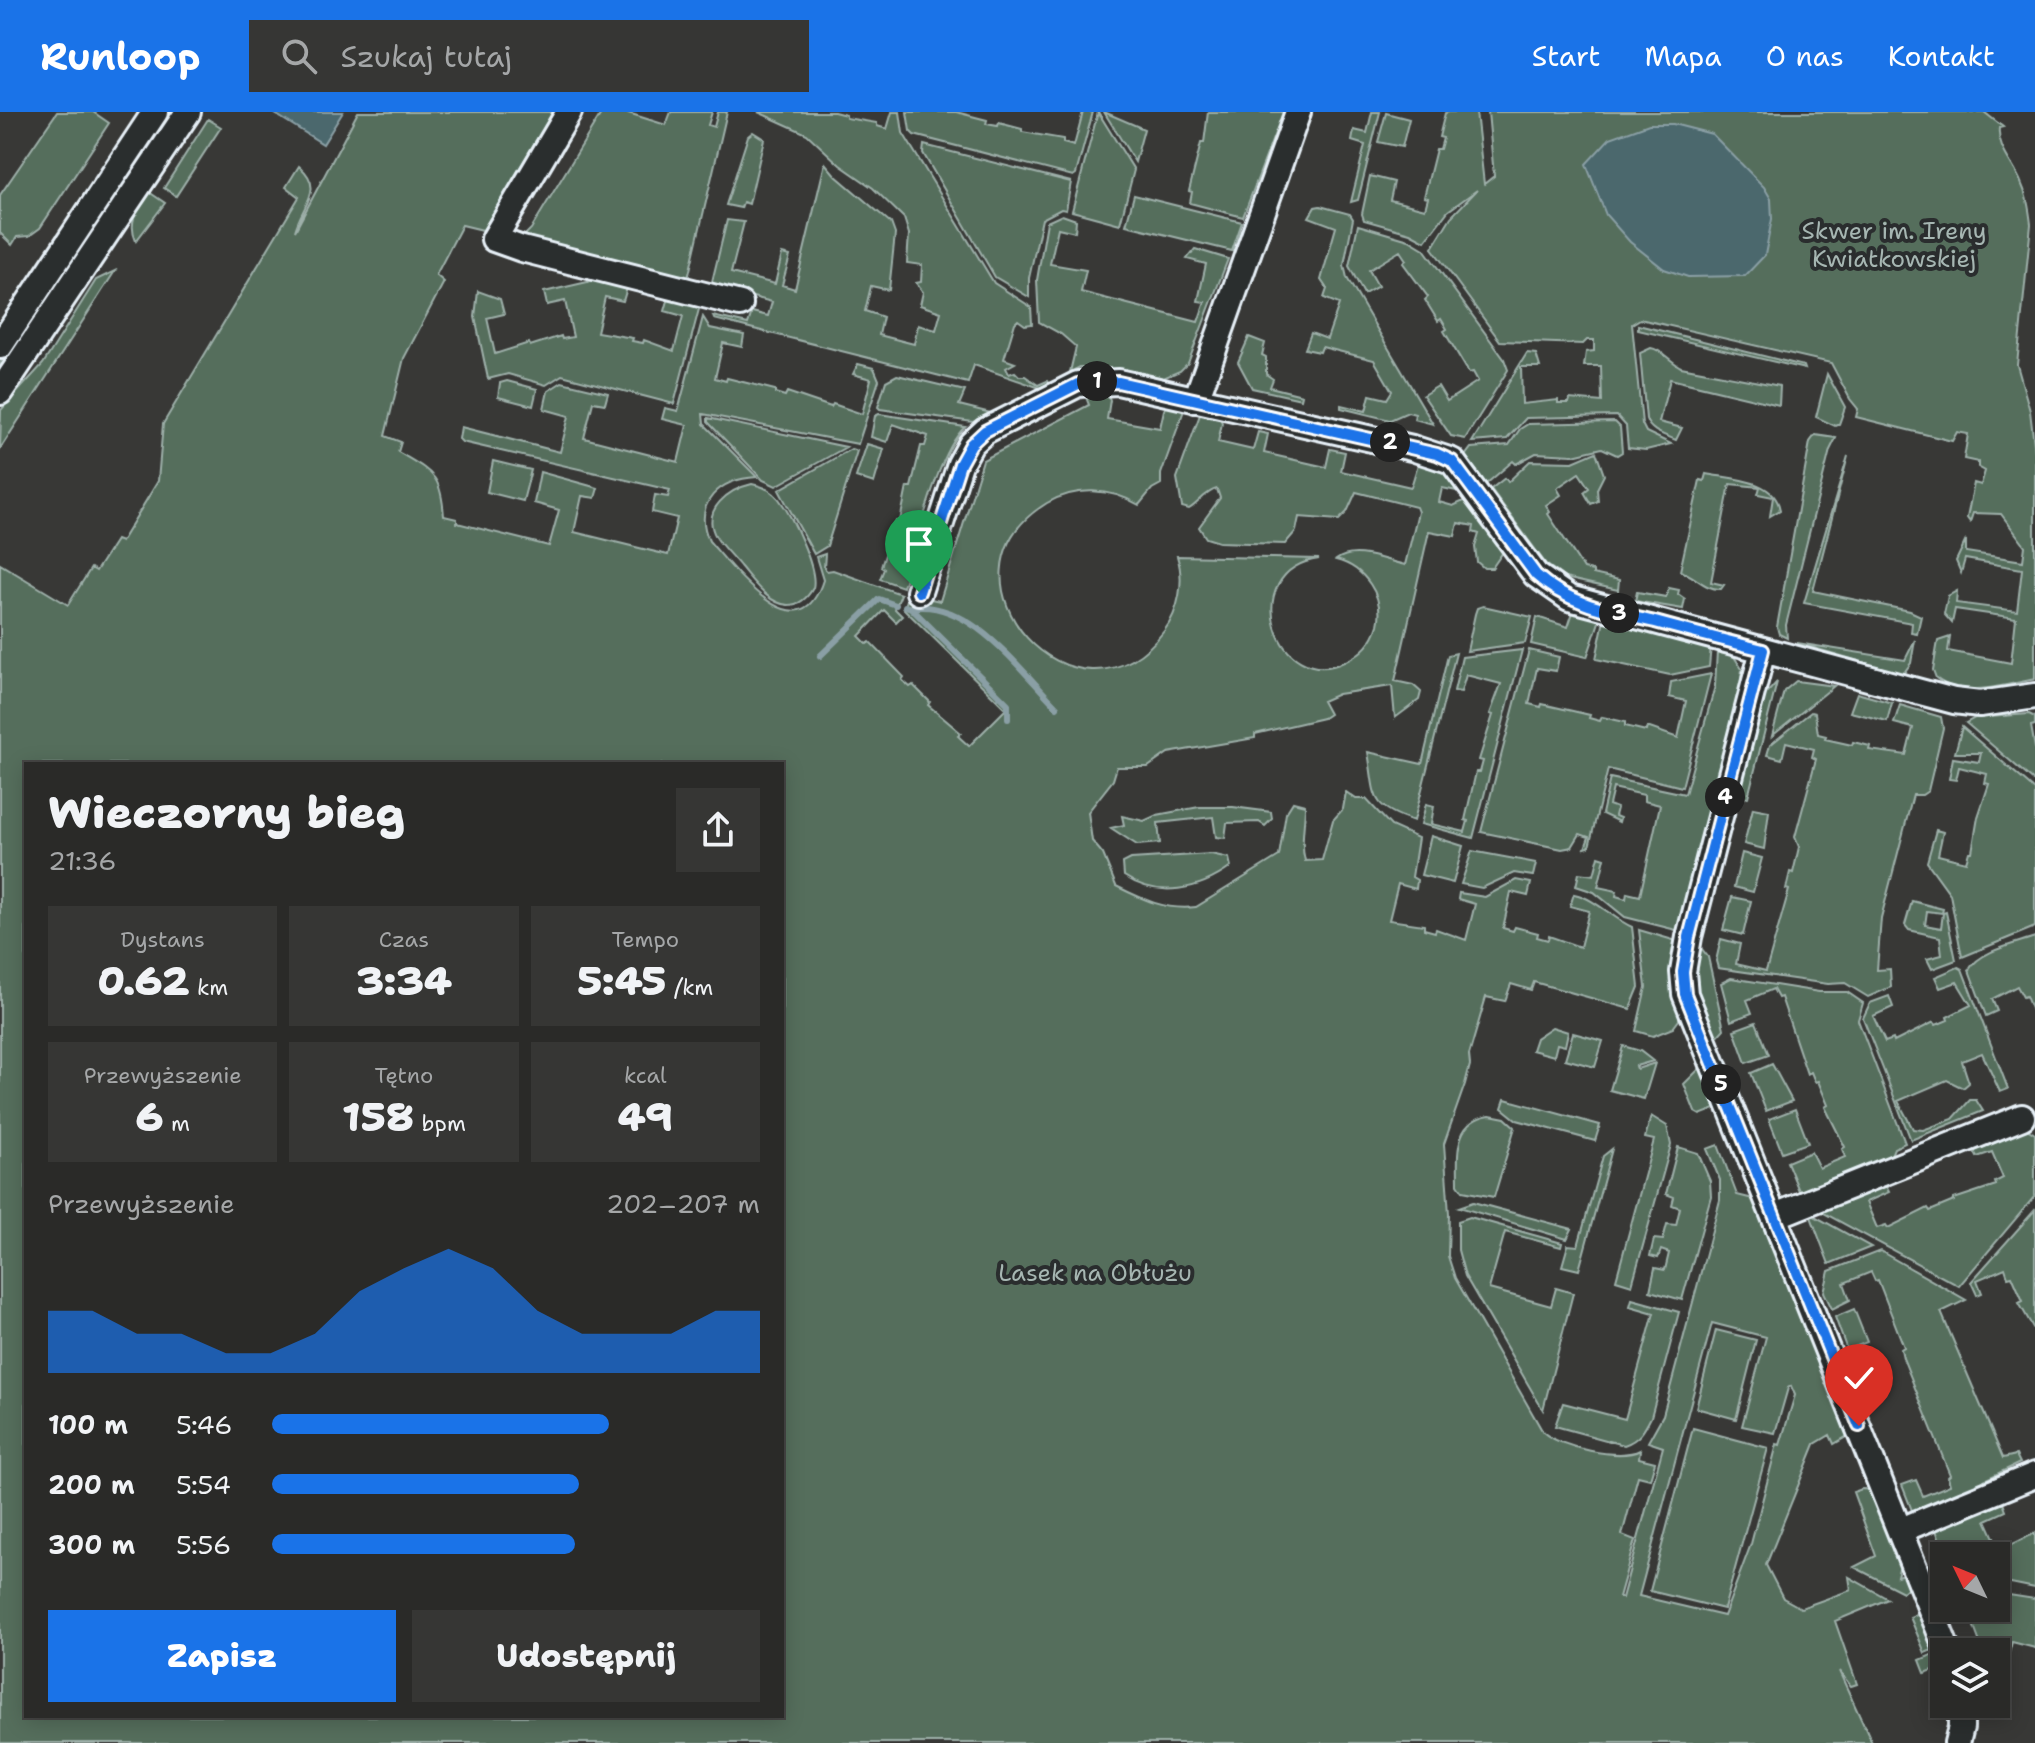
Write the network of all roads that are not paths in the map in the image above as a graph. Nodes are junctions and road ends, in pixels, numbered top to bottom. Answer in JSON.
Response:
{"nodes":[{"id":1,"x":155,"y":112,"type":"edge"},
{"id":2,"x":188,"y":112,"type":"edge"},
{"id":3,"x":569,"y":112,"type":"edge"},
{"id":4,"x":1298,"y":112,"type":"edge"},
{"id":5,"x":740,"y":304,"type":"dead end"},
{"id":6,"x":0,"y":346,"type":"edge"},
{"id":7,"x":0,"y":392,"type":"edge"},
{"id":8,"x":1196,"y":400,"type":"junction"},
{"id":9,"x":919,"y":592,"type":"dead end"},
{"id":10,"x":1763,"y":650,"type":"junction"},
{"id":11,"x":2035,"y":696,"type":"edge"},
{"id":12,"x":2022,"y":1117,"type":"dead end"},
{"id":13,"x":1775,"y":1216,"type":"junction"},
{"id":14,"x":2035,"y":1475,"type":"edge"},
{"id":15,"x":1901,"y":1530,"type":"junction"},
{"id":16,"x":1943,"y":1638,"type":"edge"},
{"id":17,"x":1961,"y":1718,"type":"edge"},
{"id":18,"x":1957,"y":1743,"type":"edge"}],
"edges":[{"from":1,"to":6,"type":"street"},
{"from":2,"to":7,"type":"street"},
{"from":3,"to":5,"type":"street"},
{"from":4,"to":8,"type":"street"},
{"from":8,"to":9,"type":"street"},
{"from":8,"to":10,"type":"street"},
{"from":10,"to":11,"type":"street"},
{"from":10,"to":13,"type":"street"},
{"from":12,"to":13,"type":"street"},
{"from":13,"to":15,"type":"street"},
{"from":14,"to":15,"type":"street"},
{"from":15,"to":16,"type":"street"},
{"from":17,"to":18,"type":"street"}]}
